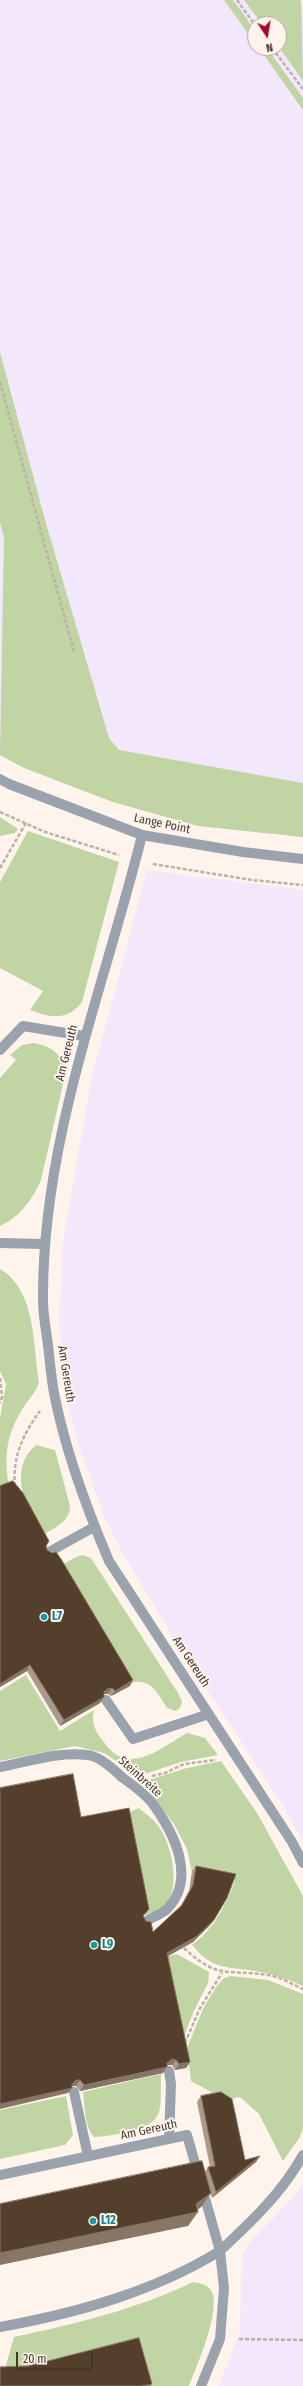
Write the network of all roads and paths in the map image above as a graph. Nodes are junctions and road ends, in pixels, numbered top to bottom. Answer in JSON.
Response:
{"nodes":[{"id":1,"x":237,"y":0,"type":"edge"},
{"id":2,"x":249,"y":16,"type":"edge"},
{"id":3,"x":278,"y":56,"type":"edge"},
{"id":4,"x":303,"y":90,"type":"edge"},
{"id":5,"x":0,"y":382,"type":"edge"},
{"id":6,"x":74,"y":652,"type":"dead end"},
{"id":7,"x":0,"y":779,"type":"edge"},
{"id":8,"x":0,"y":812,"type":"edge"},
{"id":9,"x":26,"y":823,"type":"junction"},
{"id":10,"x":142,"y":835,"type":"junction"},
{"id":11,"x":116,"y":855,"type":"dead end"},
{"id":12,"x":303,"y":859,"type":"edge"},
{"id":13,"x":155,"y":864,"type":"dead end"},
{"id":14,"x":1,"y":866,"type":"edge"},
{"id":15,"x":303,"y":885,"type":"edge"},
{"id":16,"x":84,"y":1036,"type":"junction"},
{"id":17,"x":0,"y":1050,"type":"edge"},
{"id":18,"x":0,"y":1244,"type":"edge"},
{"id":19,"x":44,"y":1244,"type":"junction"},
{"id":20,"x":0,"y":1378,"type":"edge"},
{"id":21,"x":0,"y":1403,"type":"edge"},
{"id":22,"x":24,"y":1436,"type":"dead end"},
{"id":23,"x":16,"y":1493,"type":"edge"},
{"id":24,"x":94,"y":1526,"type":"junction"},
{"id":25,"x":49,"y":1552,"type":"edge"},
{"id":26,"x":106,"y":1700,"type":"edge"},
{"id":27,"x":209,"y":1714,"type":"junction"},
{"id":28,"x":216,"y":1760,"type":"dead end"},
{"id":29,"x":0,"y":1767,"type":"edge"},
{"id":30,"x":128,"y":1782,"type":"junction"},
{"id":31,"x":303,"y":1863,"type":"edge"},
{"id":32,"x":146,"y":1921,"type":"edge"},
{"id":33,"x":184,"y":1948,"type":"edge"},
{"id":34,"x":222,"y":1973,"type":"junction"},
{"id":35,"x":303,"y":1989,"type":"edge"},
{"id":36,"x":182,"y":2049,"type":"edge"},
{"id":37,"x":169,"y":2071,"type":"edge"},
{"id":38,"x":74,"y":2092,"type":"edge"},
{"id":39,"x":169,"y":2139,"type":"junction"},
{"id":40,"x":303,"y":2155,"type":"edge"},
{"id":41,"x":88,"y":2156,"type":"junction"},
{"id":42,"x":0,"y":2175,"type":"edge"},
{"id":43,"x":220,"y":2251,"type":"junction"},
{"id":44,"x":0,"y":2327,"type":"edge"},
{"id":45,"x":220,"y":2339,"type":"junction"},
{"id":46,"x":303,"y":2340,"type":"edge"},
{"id":47,"x":201,"y":2386,"type":"edge"}],
"edges":[{"from":1,"to":2,"type":"path"},
{"from":3,"to":4,"type":"path"},
{"from":5,"to":6,"type":"path"},
{"from":7,"to":10,"type":"street","name":"Lange Point"},
{"from":8,"to":9,"type":"path"},
{"from":9,"to":11,"type":"path"},
{"from":9,"to":14,"type":"path"},
{"from":10,"to":12,"type":"street","name":"Lange Point"},
{"from":10,"to":16,"type":"street","name":"Am Gereuth"},
{"from":13,"to":15,"type":"path"},
{"from":16,"to":17,"type":"street"},
{"from":16,"to":19,"type":"street","name":"Am Gereuth"},
{"from":18,"to":19,"type":"street"},
{"from":19,"to":24,"type":"street","name":"Am Gereuth"},
{"from":20,"to":21,"type":"path"},
{"from":22,"to":23,"type":"path"},
{"from":24,"to":25,"type":"street"},
{"from":24,"to":27,"type":"street","name":"Am Gereuth"},
{"from":26,"to":27,"type":"street"},
{"from":27,"to":31,"type":"street","name":"Am Gereuth"},
{"from":28,"to":30,"type":"path"},
{"from":29,"to":30,"type":"street","name":"Steinbreite"},
{"from":30,"to":32,"type":"street","name":"Steinbreite"},
{"from":33,"to":34,"type":"path"},
{"from":34,"to":35,"type":"path"},
{"from":34,"to":36,"type":"path"},
{"from":37,"to":39,"type":"street"},
{"from":38,"to":41,"type":"street"},
{"from":39,"to":41,"type":"street","name":"Am Gereuth"},
{"from":39,"to":43,"type":"street","name":"Am Gereuth"},
{"from":40,"to":43,"type":"street"},
{"from":41,"to":42,"type":"street","name":"Am Gereuth"},
{"from":43,"to":44,"type":"street"},
{"from":43,"to":45,"type":"street","name":"Am Gereuth"},
{"from":45,"to":46,"type":"path"},
{"from":45,"to":47,"type":"street","name":"Am Gereuth"}]}
